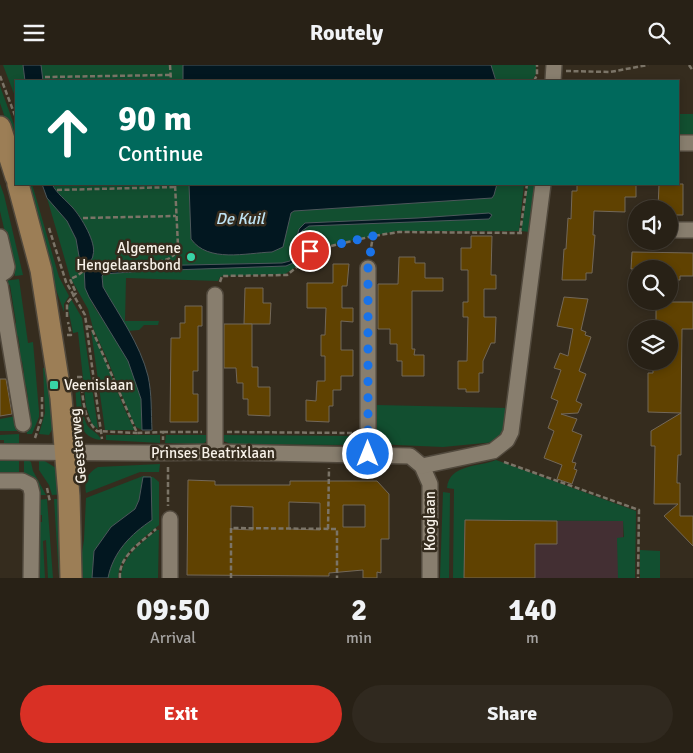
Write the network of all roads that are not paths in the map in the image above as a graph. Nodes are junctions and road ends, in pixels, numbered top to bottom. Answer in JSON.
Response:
{"nodes":[{"id":1,"x":0,"y":127,"type":"edge"},
{"id":2,"x":679,"y":143,"type":"edge"},
{"id":3,"x":693,"y":143,"type":"edge"},
{"id":4,"x":15,"y":174,"type":"edge"},
{"id":5,"x":18,"y":185,"type":"edge"},
{"id":6,"x":543,"y":185,"type":"edge"},
{"id":7,"x":678,"y":230,"type":"edge"},
{"id":8,"x":693,"y":230,"type":"edge"},
{"id":9,"x":0,"y":237,"type":"edge"},
{"id":10,"x":368,"y":268,"type":"road end"},
{"id":11,"x":1,"y":278,"type":"edge"},
{"id":12,"x":215,"y":295,"type":"road end"},
{"id":13,"x":23,"y":425,"type":"dead end"},
{"id":14,"x":0,"y":452,"type":"edge"},
{"id":15,"x":216,"y":452,"type":"junction"},
{"id":16,"x":73,"y":453,"type":"junction"},
{"id":17,"x":368,"y":454,"type":"junction"},
{"id":18,"x":422,"y":466,"type":"junction"},
{"id":19,"x":0,"y":481,"type":"edge"},
{"id":20,"x":170,"y":524,"type":"road end"},
{"id":21,"x":71,"y":572,"type":"edge"},
{"id":22,"x":30,"y":578,"type":"edge"},
{"id":23,"x":170,"y":578,"type":"edge"},
{"id":24,"x":430,"y":578,"type":"edge"}],
"edges":[{"from":1,"to":4,"type":"main road"},
{"from":2,"to":3,"type":"street"},
{"from":5,"to":16,"type":"main road","name":"Geesterweg"},
{"from":6,"to":18,"type":"street"},
{"from":7,"to":8,"type":"street"},
{"from":9,"to":11,"type":"street"},
{"from":10,"to":17,"type":"street"},
{"from":11,"to":13,"type":"street"},
{"from":12,"to":15,"type":"street"},
{"from":14,"to":16,"type":"street","name":"Prinses Beatrixlaan"},
{"from":15,"to":16,"type":"street","name":"Prinses Beatrixlaan"},
{"from":15,"to":17,"type":"street","name":"Prinses Beatrixlaan"},
{"from":16,"to":21,"type":"main road","name":"Geesterweg"},
{"from":17,"to":18,"type":"street","name":"Prinses Beatrixlaan"},
{"from":18,"to":24,"type":"street","name":"Kooglaan"},
{"from":19,"to":22,"type":"street"},
{"from":20,"to":23,"type":"street"}]}
